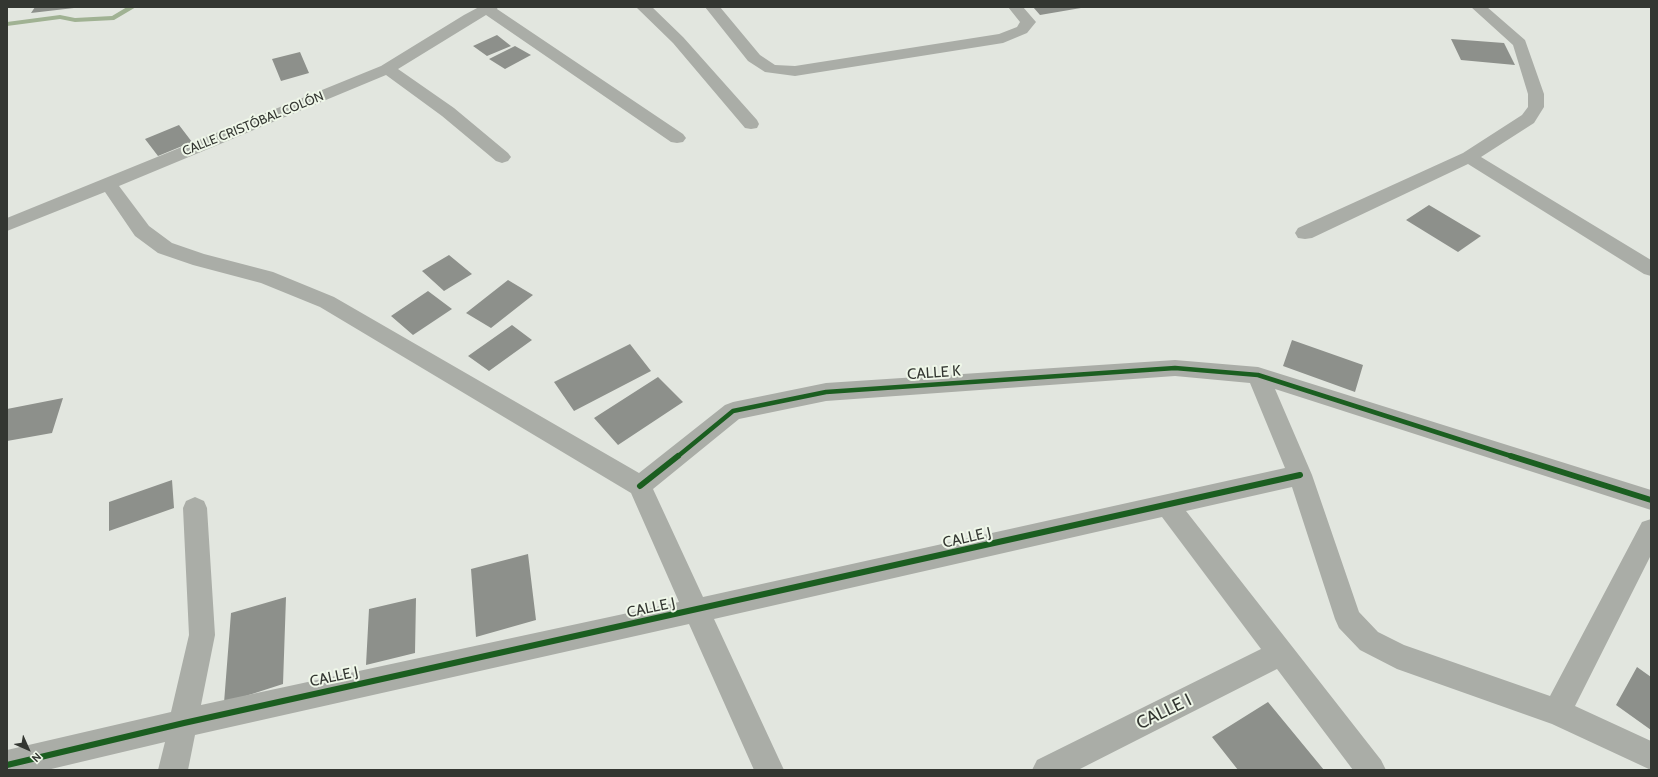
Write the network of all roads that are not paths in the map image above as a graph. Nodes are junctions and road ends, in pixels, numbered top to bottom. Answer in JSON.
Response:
{"nodes":[{"id":1,"x":642,"y":7,"type":"edge"},
{"id":2,"x":712,"y":7,"type":"edge"},
{"id":3,"x":1014,"y":7,"type":"edge"},
{"id":4,"x":1478,"y":7,"type":"edge"},
{"id":5,"x":489,"y":8,"type":"edge"},
{"id":6,"x":387,"y":69,"type":"junction"},
{"id":7,"x":751,"y":124,"type":"dead end"},
{"id":8,"x":677,"y":138,"type":"dead end"},
{"id":9,"x":502,"y":157,"type":"dead end"},
{"id":10,"x":1469,"y":157,"type":"junction"},
{"id":11,"x":108,"y":183,"type":"junction"},
{"id":12,"x":7,"y":225,"type":"edge"},
{"id":13,"x":1305,"y":233,"type":"dead end"},
{"id":14,"x":1651,"y":269,"type":"edge"},
{"id":15,"x":1258,"y":375,"type":"junction"},
{"id":16,"x":1300,"y":475,"type":"junction"},
{"id":17,"x":640,"y":486,"type":"junction"},
{"id":18,"x":1651,"y":500,"type":"edge"},
{"id":19,"x":1167,"y":505,"type":"junction"},
{"id":20,"x":195,"y":508,"type":"dead end"},
{"id":21,"x":1651,"y":530,"type":"edge"},
{"id":22,"x":698,"y":610,"type":"junction"},
{"id":23,"x":1281,"y":653,"type":"junction"},
{"id":24,"x":1557,"y":712,"type":"junction"},
{"id":25,"x":184,"y":723,"type":"junction"},
{"id":26,"x":1651,"y":756,"type":"edge"},
{"id":27,"x":7,"y":765,"type":"edge"},
{"id":28,"x":1651,"y":766,"type":"edge"},
{"id":29,"x":173,"y":770,"type":"edge"},
{"id":30,"x":769,"y":770,"type":"edge"},
{"id":31,"x":1047,"y":770,"type":"edge"},
{"id":32,"x":1371,"y":770,"type":"edge"},
{"id":33,"x":1647,"y":770,"type":"edge"}],
"edges":[{"from":1,"to":7,"type":"street"},
{"from":2,"to":3,"type":"street"},
{"from":4,"to":10,"type":"street"},
{"from":5,"to":6,"type":"street","name":"CALLE CRISTÓBAL COLÓN"},
{"from":5,"to":8,"type":"street"},
{"from":6,"to":9,"type":"street"},
{"from":6,"to":11,"type":"street","name":"CALLE CRISTÓBAL COLÓN"},
{"from":10,"to":13,"type":"street"},
{"from":10,"to":14,"type":"street"},
{"from":11,"to":12,"type":"street","name":"CALLE CRISTÓBAL COLÓN"},
{"from":11,"to":17,"type":"street"},
{"from":15,"to":16,"type":"street"},
{"from":15,"to":17,"type":"street","name":"CALLE K"},
{"from":15,"to":18,"type":"street","name":"CALLE K"},
{"from":16,"to":19,"type":"street","name":"CALLE J"},
{"from":16,"to":24,"type":"street"},
{"from":17,"to":22,"type":"street"},
{"from":19,"to":22,"type":"street","name":"CALLE J"},
{"from":19,"to":23,"type":"street"},
{"from":20,"to":25,"type":"street"},
{"from":21,"to":24,"type":"street"},
{"from":22,"to":25,"type":"street","name":"CALLE J"},
{"from":22,"to":30,"type":"street"},
{"from":23,"to":31,"type":"street","name":"CALLE I"},
{"from":23,"to":32,"type":"street"},
{"from":24,"to":26,"type":"street"},
{"from":25,"to":27,"type":"street","name":"CALLE J"},
{"from":25,"to":29,"type":"street"},
{"from":28,"to":33,"type":"street"}]}
